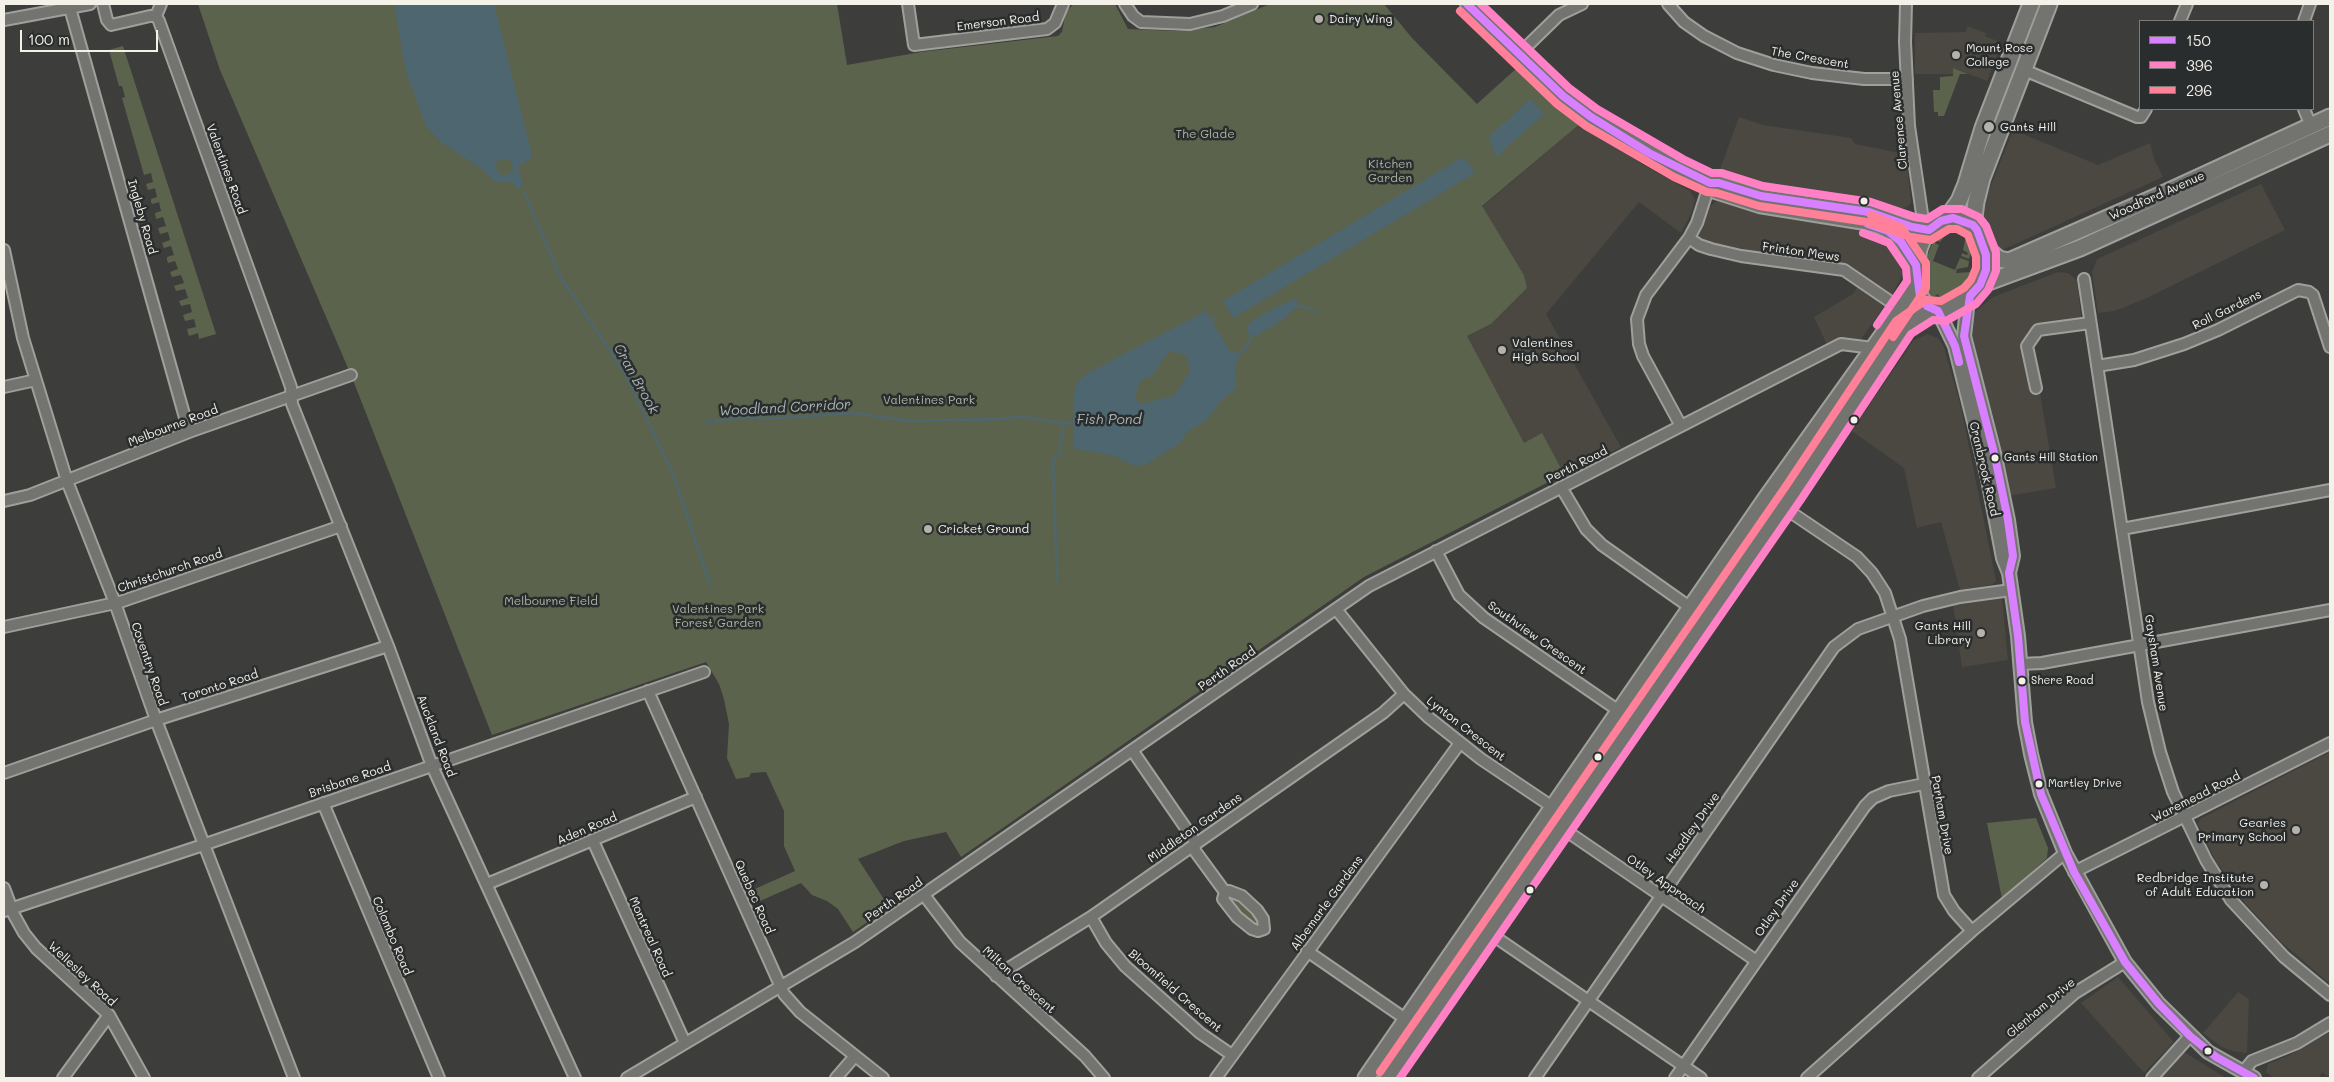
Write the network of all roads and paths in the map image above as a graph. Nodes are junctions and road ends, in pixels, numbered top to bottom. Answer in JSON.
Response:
{"nodes":[{"id":1,"x":90,"y":4,"type":"edge"},
{"id":2,"x":104,"y":4,"type":"edge"},
{"id":3,"x":161,"y":4,"type":"edge"},
{"id":4,"x":908,"y":4,"type":"edge"},
{"id":5,"x":1063,"y":4,"type":"edge"},
{"id":6,"x":1125,"y":4,"type":"edge"},
{"id":7,"x":1252,"y":4,"type":"edge"},
{"id":8,"x":1467,"y":4,"type":"edge"},
{"id":9,"x":1582,"y":4,"type":"edge"},
{"id":10,"x":1668,"y":4,"type":"edge"},
{"id":11,"x":1906,"y":4,"type":"edge"},
{"id":12,"x":2031,"y":4,"type":"edge"},
{"id":13,"x":2049,"y":4,"type":"edge"},
{"id":14,"x":2187,"y":4,"type":"edge"},
{"id":15,"x":2310,"y":4,"type":"edge"},
{"id":16,"x":70,"y":8,"type":"junction"},
{"id":17,"x":156,"y":16,"type":"junction"},
{"id":18,"x":4,"y":20,"type":"edge"},
{"id":19,"x":2180,"y":20,"type":"edge"},
{"id":20,"x":2304,"y":20,"type":"edge"},
{"id":21,"x":1519,"y":54,"type":"junction"},
{"id":22,"x":2024,"y":70,"type":"junction"},
{"id":23,"x":1907,"y":80,"type":"junction"},
{"id":24,"x":2145,"y":110,"type":"edge"},
{"id":25,"x":2304,"y":110,"type":"edge"},
{"id":26,"x":2330,"y":117,"type":"edge"},
{"id":27,"x":2311,"y":126,"type":"junction"},
{"id":28,"x":2330,"y":134,"type":"edge"},
{"id":29,"x":1710,"y":183,"type":"junction"},
{"id":30,"x":1946,"y":219,"type":"junction"},
{"id":31,"x":1973,"y":225,"type":"junction"},
{"id":32,"x":1926,"y":231,"type":"junction"},
{"id":33,"x":1689,"y":238,"type":"junction"},
{"id":34,"x":1984,"y":247,"type":"junction"},
{"id":35,"x":4,"y":250,"type":"edge"},
{"id":36,"x":1916,"y":265,"type":"junction"},
{"id":37,"x":2084,"y":279,"type":"dead end"},
{"id":38,"x":7,"y":281,"type":"edge"},
{"id":39,"x":1917,"y":284,"type":"junction"},
{"id":40,"x":1975,"y":291,"type":"junction"},
{"id":41,"x":1901,"y":309,"type":"junction"},
{"id":42,"x":1934,"y":310,"type":"junction"},
{"id":43,"x":2090,"y":323,"type":"junction"},
{"id":44,"x":2330,"y":347,"type":"edge"},
{"id":45,"x":1873,"y":348,"type":"junction"},
{"id":46,"x":2097,"y":366,"type":"junction"},
{"id":47,"x":351,"y":375,"type":"dead end"},
{"id":48,"x":36,"y":380,"type":"junction"},
{"id":49,"x":4,"y":387,"type":"edge"},
{"id":50,"x":2036,"y":388,"type":"dead end"},
{"id":51,"x":291,"y":396,"type":"junction"},
{"id":52,"x":1681,"y":426,"type":"junction"},
{"id":53,"x":190,"y":432,"type":"junction"},
{"id":54,"x":67,"y":481,"type":"junction"},
{"id":55,"x":1561,"y":487,"type":"junction"},
{"id":56,"x":2330,"y":490,"type":"edge"},
{"id":57,"x":4,"y":501,"type":"edge"},
{"id":58,"x":1783,"y":507,"type":"junction"},
{"id":59,"x":341,"y":526,"type":"junction"},
{"id":60,"x":2122,"y":529,"type":"junction"},
{"id":61,"x":1436,"y":551,"type":"junction"},
{"id":62,"x":2009,"y":572,"type":"junction"},
{"id":63,"x":2011,"y":590,"type":"junction"},
{"id":64,"x":115,"y":603,"type":"junction"},
{"id":65,"x":1692,"y":608,"type":"junction"},
{"id":66,"x":1336,"y":610,"type":"junction"},
{"id":67,"x":2330,"y":610,"type":"edge"},
{"id":68,"x":1892,"y":617,"type":"junction"},
{"id":69,"x":4,"y":627,"type":"edge"},
{"id":70,"x":2140,"y":644,"type":"junction"},
{"id":71,"x":388,"y":646,"type":"junction"},
{"id":72,"x":2020,"y":664,"type":"junction"},
{"id":73,"x":704,"y":672,"type":"dead end"},
{"id":74,"x":648,"y":691,"type":"junction"},
{"id":75,"x":1404,"y":694,"type":"junction"},
{"id":76,"x":1619,"y":710,"type":"junction"},
{"id":77,"x":156,"y":720,"type":"junction"},
{"id":78,"x":1460,"y":743,"type":"junction"},
{"id":79,"x":2330,"y":743,"type":"edge"},
{"id":80,"x":1132,"y":750,"type":"junction"},
{"id":81,"x":432,"y":766,"type":"junction"},
{"id":82,"x":4,"y":773,"type":"edge"},
{"id":83,"x":1924,"y":784,"type":"junction"},
{"id":84,"x":696,"y":797,"type":"junction"},
{"id":85,"x":323,"y":803,"type":"junction"},
{"id":86,"x":1554,"y":808,"type":"junction"},
{"id":87,"x":2184,"y":817,"type":"junction"},
{"id":88,"x":1562,"y":828,"type":"junction"},
{"id":89,"x":593,"y":840,"type":"junction"},
{"id":90,"x":203,"y":845,"type":"junction"},
{"id":91,"x":1194,"y":845,"type":"junction"},
{"id":92,"x":2064,"y":854,"type":"junction"},
{"id":93,"x":2074,"y":872,"type":"junction"},
{"id":94,"x":488,"y":884,"type":"junction"},
{"id":95,"x":4,"y":888,"type":"edge"},
{"id":96,"x":1225,"y":892,"type":"dead end"},
{"id":97,"x":924,"y":895,"type":"junction"},
{"id":98,"x":1662,"y":896,"type":"junction"},
{"id":99,"x":8,"y":909,"type":"edge"},
{"id":100,"x":1091,"y":917,"type":"junction"},
{"id":101,"x":1972,"y":931,"type":"junction"},
{"id":102,"x":1488,"y":932,"type":"junction"},
{"id":103,"x":1307,"y":951,"type":"junction"},
{"id":104,"x":1756,"y":960,"type":"junction"},
{"id":105,"x":2124,"y":962,"type":"junction"},
{"id":106,"x":996,"y":976,"type":"junction"},
{"id":107,"x":781,"y":987,"type":"junction"},
{"id":108,"x":2330,"y":995,"type":"edge"},
{"id":109,"x":1588,"y":1002,"type":"junction"},
{"id":110,"x":109,"y":1015,"type":"junction"},
{"id":111,"x":1407,"y":1020,"type":"junction"},
{"id":112,"x":2330,"y":1023,"type":"edge"},
{"id":113,"x":2190,"y":1036,"type":"junction"},
{"id":114,"x":685,"y":1044,"type":"junction"},
{"id":115,"x":1232,"y":1054,"type":"junction"},
{"id":116,"x":855,"y":1056,"type":"junction"},
{"id":117,"x":1683,"y":1066,"type":"junction"},
{"id":118,"x":2249,"y":1075,"type":"edge"},
{"id":119,"x":63,"y":1078,"type":"edge"},
{"id":120,"x":144,"y":1078,"type":"edge"},
{"id":121,"x":294,"y":1078,"type":"edge"},
{"id":122,"x":439,"y":1078,"type":"edge"},
{"id":123,"x":575,"y":1078,"type":"edge"},
{"id":124,"x":627,"y":1078,"type":"edge"},
{"id":125,"x":836,"y":1078,"type":"edge"},
{"id":126,"x":883,"y":1078,"type":"edge"},
{"id":127,"x":1104,"y":1078,"type":"edge"},
{"id":128,"x":1216,"y":1078,"type":"edge"},
{"id":129,"x":1366,"y":1078,"type":"edge"},
{"id":130,"x":1388,"y":1078,"type":"edge"},
{"id":131,"x":1535,"y":1078,"type":"edge"},
{"id":132,"x":1674,"y":1078,"type":"edge"},
{"id":133,"x":1701,"y":1078,"type":"edge"},
{"id":134,"x":1807,"y":1078,"type":"edge"},
{"id":135,"x":1978,"y":1078,"type":"edge"},
{"id":136,"x":2152,"y":1078,"type":"edge"}],
"edges":[{"from":1,"to":16,"type":"street"},
{"from":2,"to":17,"type":"street"},
{"from":3,"to":17,"type":"street"},
{"from":4,"to":5,"type":"street","name":"Emerson Road"},
{"from":6,"to":7,"type":"street"},
{"from":8,"to":21,"type":"main road"},
{"from":9,"to":21,"type":"street"},
{"from":10,"to":23,"type":"street","name":"The Crescent"},
{"from":11,"to":23,"type":"street","name":"Clarence Avenue"},
{"from":12,"to":30,"type":"highway"},
{"from":13,"to":22,"type":"highway"},
{"from":14,"to":19,"type":"street"},
{"from":15,"to":20,"type":"street"},
{"from":16,"to":18,"type":"street"},
{"from":16,"to":53,"type":"street","name":"Ingleby Road"},
{"from":17,"to":51,"type":"street","name":"Valentines Road"},
{"from":21,"to":29,"type":"main road"},
{"from":22,"to":24,"type":"street"},
{"from":22,"to":31,"type":"highway"},
{"from":23,"to":32,"type":"street","name":"Clarence Avenue"},
{"from":25,"to":27,"type":"street"},
{"from":26,"to":27,"type":"highway","name":"Woodford Avenue"},
{"from":27,"to":34,"type":"highway","name":"Woodford Avenue"},
{"from":28,"to":40,"type":"highway","name":"Woodford Avenue"},
{"from":29,"to":32,"type":"main road"},
{"from":29,"to":33,"type":"street"},
{"from":29,"to":36,"type":"main road"},
{"from":30,"to":31,"type":"highway"},
{"from":30,"to":32,"type":"highway"},
{"from":31,"to":34,"type":"highway"},
{"from":32,"to":36,"type":"highway"},
{"from":33,"to":41,"type":"street","name":"Frinton Mews"},
{"from":33,"to":52,"type":"street"},
{"from":34,"to":40,"type":"highway"},
{"from":35,"to":38,"type":"street","name":"Coventry Road"},
{"from":36,"to":39,"type":"highway"},
{"from":37,"to":43,"type":"street","name":"Gaysham Avenue"},
{"from":38,"to":48,"type":"street","name":"Coventry Road"},
{"from":39,"to":41,"type":"highway"},
{"from":39,"to":42,"type":"highway"},
{"from":40,"to":42,"type":"highway"},
{"from":40,"to":62,"type":"main road","name":"Cranbrook Road"},
{"from":41,"to":45,"type":"highway"},
{"from":42,"to":58,"type":"highway"},
{"from":42,"to":62,"type":"main road","name":"Cranbrook Road"},
{"from":43,"to":46,"type":"street","name":"Gaysham Avenue"},
{"from":43,"to":50,"type":"street"},
{"from":44,"to":46,"type":"street","name":"Roll Gardens"},
{"from":45,"to":52,"type":"street","name":"Perth Road"},
{"from":45,"to":65,"type":"highway"},
{"from":46,"to":60,"type":"street","name":"Gaysham Avenue"},
{"from":47,"to":51,"type":"street","name":"Melbourne Road"},
{"from":48,"to":49,"type":"street"},
{"from":48,"to":54,"type":"street","name":"Coventry Road"},
{"from":51,"to":53,"type":"street","name":"Melbourne Road"},
{"from":51,"to":59,"type":"street","name":"Auckland Road"},
{"from":52,"to":55,"type":"street","name":"Perth Road"},
{"from":53,"to":54,"type":"street","name":"Melbourne Road"},
{"from":54,"to":57,"type":"street","name":"Melbourne Road"},
{"from":54,"to":64,"type":"street","name":"Coventry Road"},
{"from":55,"to":61,"type":"street","name":"Perth Road"},
{"from":55,"to":65,"type":"street"},
{"from":56,"to":60,"type":"street"},
{"from":58,"to":68,"type":"street","name":"Parham Drive"},
{"from":58,"to":88,"type":"highway"},
{"from":59,"to":64,"type":"street","name":"Christchurch Road"},
{"from":59,"to":71,"type":"street","name":"Auckland Road"},
{"from":60,"to":70,"type":"street","name":"Gaysham Avenue"},
{"from":61,"to":66,"type":"street","name":"Perth Road"},
{"from":61,"to":76,"type":"street","name":"Southview Crescent"},
{"from":62,"to":63,"type":"main road","name":"Cranbrook Road"},
{"from":63,"to":68,"type":"street","name":"Headley Drive"},
{"from":63,"to":72,"type":"main road","name":"Cranbrook Road"},
{"from":64,"to":69,"type":"street","name":"Christchurch Road"},
{"from":64,"to":77,"type":"street","name":"Coventry Road"},
{"from":65,"to":76,"type":"highway"},
{"from":66,"to":75,"type":"street","name":"Lynton Crescent"},
{"from":66,"to":80,"type":"street","name":"Perth Road"},
{"from":67,"to":70,"type":"street"},
{"from":68,"to":83,"type":"street","name":"Parham Drive"},
{"from":68,"to":98,"type":"street","name":"Headley Drive"},
{"from":70,"to":72,"type":"street"},
{"from":70,"to":87,"type":"street","name":"Gaysham Avenue"},
{"from":71,"to":77,"type":"street","name":"Toronto Road"},
{"from":71,"to":81,"type":"street","name":"Auckland Road"},
{"from":72,"to":92,"type":"main road","name":"Cranbrook Road"},
{"from":73,"to":74,"type":"street","name":"Brisbane Road"},
{"from":74,"to":81,"type":"street","name":"Brisbane Road"},
{"from":74,"to":84,"type":"street","name":"Quebec Road"},
{"from":75,"to":78,"type":"street","name":"Lynton Crescent"},
{"from":75,"to":91,"type":"street","name":"Middleton Gardens"},
{"from":76,"to":86,"type":"highway"},
{"from":77,"to":82,"type":"street","name":"Toronto Road"},
{"from":77,"to":90,"type":"street","name":"Coventry Road"},
{"from":78,"to":86,"type":"street","name":"Lynton Crescent"},
{"from":78,"to":103,"type":"street","name":"Albemarle Gardens"},
{"from":79,"to":87,"type":"street","name":"Waremead Road"},
{"from":80,"to":91,"type":"street"},
{"from":80,"to":97,"type":"street","name":"Perth Road"},
{"from":81,"to":85,"type":"street","name":"Brisbane Road"},
{"from":81,"to":94,"type":"street","name":"Auckland Road"},
{"from":83,"to":101,"type":"street","name":"Parham Drive"},
{"from":83,"to":104,"type":"street","name":"Otley Drive"},
{"from":84,"to":89,"type":"street","name":"Aden Road"},
{"from":84,"to":107,"type":"street","name":"Quebec Road"},
{"from":85,"to":90,"type":"street","name":"Brisbane Road"},
{"from":85,"to":122,"type":"street","name":"Colombo Road"},
{"from":86,"to":111,"type":"highway"},
{"from":87,"to":93,"type":"street","name":"Waremead Road"},
{"from":87,"to":108,"type":"street","name":"Gaysham Avenue"},
{"from":88,"to":98,"type":"street","name":"Otley Approach"},
{"from":88,"to":102,"type":"highway"},
{"from":89,"to":94,"type":"street","name":"Aden Road"},
{"from":89,"to":114,"type":"street","name":"Montreal Road"},
{"from":90,"to":99,"type":"street","name":"Brisbane Road"},
{"from":90,"to":121,"type":"street","name":"Coventry Road"},
{"from":91,"to":96,"type":"street"},
{"from":91,"to":100,"type":"street","name":"Middleton Gardens"},
{"from":92,"to":93,"type":"main road","name":"Cranbrook Road"},
{"from":92,"to":101,"type":"street"},
{"from":93,"to":105,"type":"main road","name":"Cranbrook Road"},
{"from":94,"to":123,"type":"street","name":"Auckland Road"},
{"from":95,"to":99,"type":"street","name":"Wellesley Road"},
{"from":97,"to":106,"type":"street","name":"Milton Crescent"},
{"from":97,"to":107,"type":"street","name":"Perth Road"},
{"from":98,"to":104,"type":"street","name":"Otley Approach"},
{"from":98,"to":109,"type":"street","name":"Headley Drive"},
{"from":99,"to":110,"type":"street","name":"Wellesley Road"},
{"from":100,"to":106,"type":"street","name":"Middleton Gardens"},
{"from":100,"to":115,"type":"street","name":"Bloomfield Crescent"},
{"from":101,"to":134,"type":"street"},
{"from":102,"to":109,"type":"street"},
{"from":102,"to":130,"type":"highway"},
{"from":103,"to":111,"type":"street"},
{"from":103,"to":115,"type":"street","name":"Albemarle Gardens"},
{"from":104,"to":117,"type":"street","name":"Otley Drive"},
{"from":105,"to":113,"type":"main road","name":"Cranbrook Road"},
{"from":105,"to":135,"type":"street","name":"Glenham Drive"},
{"from":106,"to":127,"type":"street","name":"Milton Crescent"},
{"from":107,"to":114,"type":"street","name":"Perth Road"},
{"from":107,"to":116,"type":"street","name":"Quebec Road"},
{"from":109,"to":117,"type":"street"},
{"from":109,"to":131,"type":"street","name":"Headley Drive"},
{"from":110,"to":119,"type":"street"},
{"from":110,"to":120,"type":"street","name":"Wellesley Road"},
{"from":111,"to":129,"type":"highway"},
{"from":112,"to":118,"type":"street"},
{"from":113,"to":118,"type":"main road","name":"Cranbrook Road"},
{"from":113,"to":136,"type":"street"},
{"from":114,"to":124,"type":"street","name":"Perth Road"},
{"from":115,"to":128,"type":"street","name":"Albemarle Gardens"},
{"from":116,"to":125,"type":"street"},
{"from":116,"to":126,"type":"street","name":"Quebec Road"},
{"from":117,"to":132,"type":"street","name":"Otley Drive"},
{"from":117,"to":133,"type":"street"}]}
